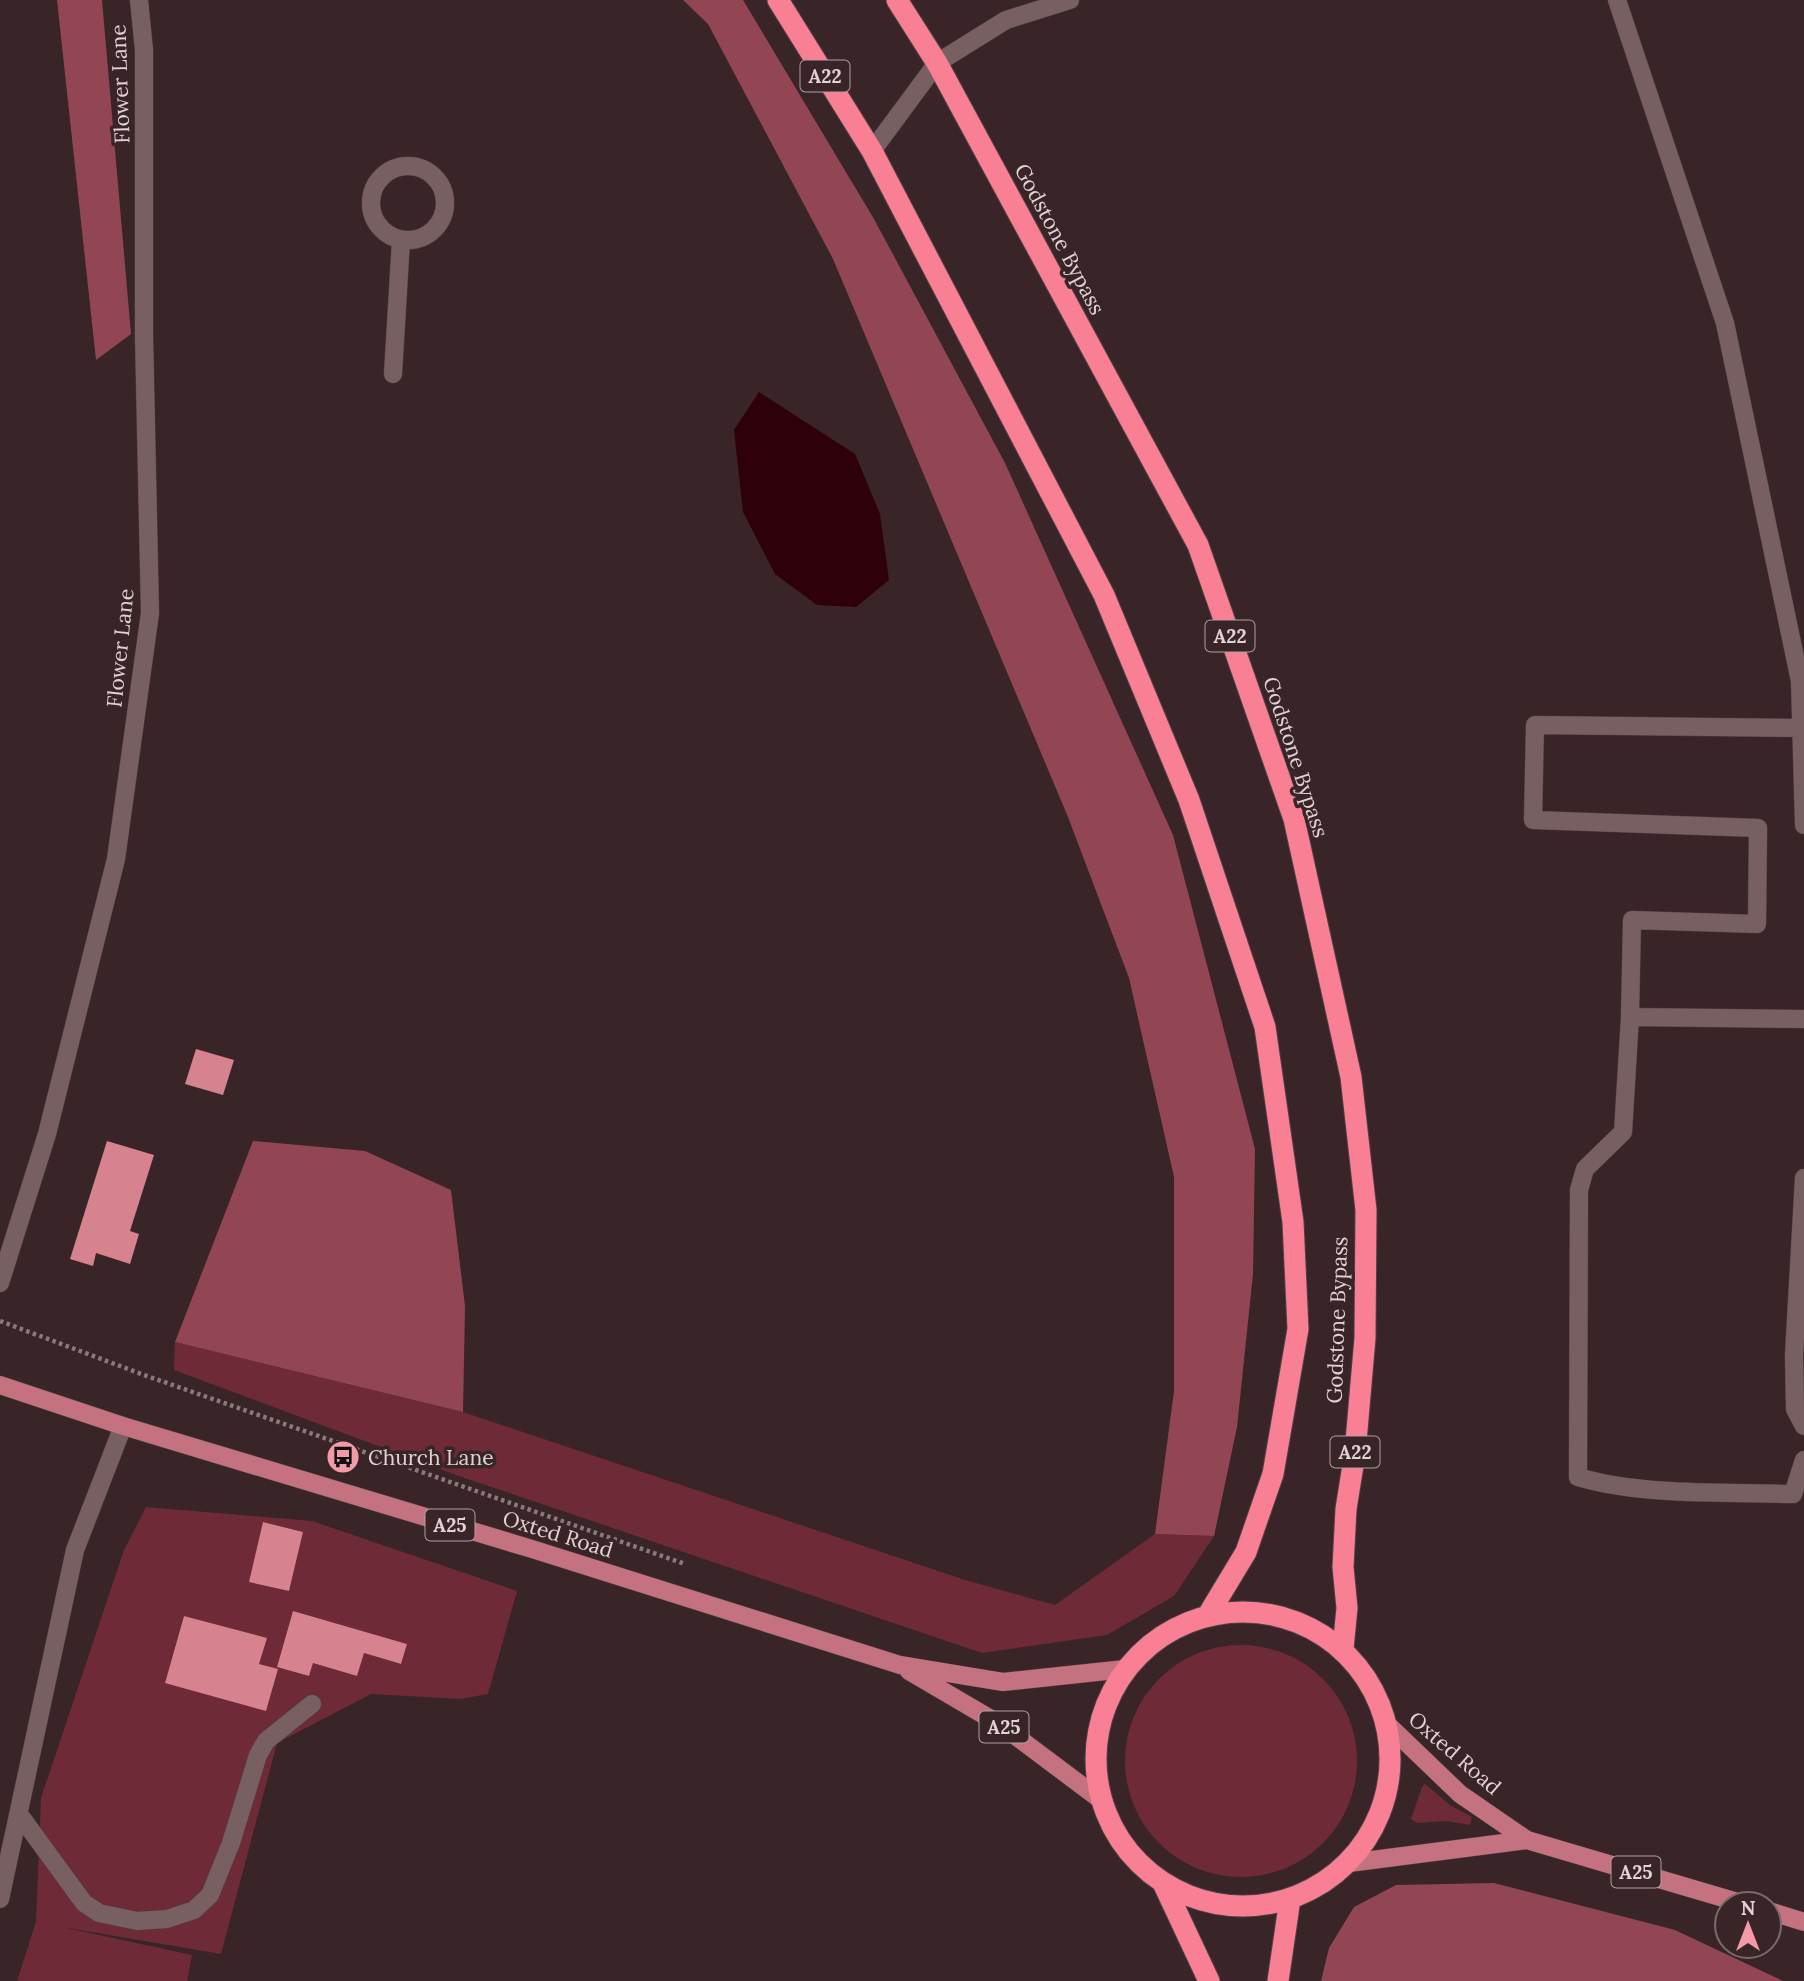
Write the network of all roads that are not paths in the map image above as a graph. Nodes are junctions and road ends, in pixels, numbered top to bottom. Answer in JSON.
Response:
{"nodes":[{"id":1,"x":139,"y":0,"type":"edge"},
{"id":2,"x":778,"y":0,"type":"edge"},
{"id":3,"x":897,"y":0,"type":"edge"},
{"id":4,"x":1070,"y":0,"type":"edge"},
{"id":5,"x":1616,"y":0,"type":"edge"},
{"id":6,"x":937,"y":63,"type":"junction"},
{"id":7,"x":872,"y":151,"type":"junction"},
{"id":8,"x":401,"y":240,"type":"junction"},
{"id":9,"x":393,"y":374,"type":"dead end"},
{"id":10,"x":1802,"y":729,"type":"edge"},
{"id":11,"x":1804,"y":825,"type":"edge"},
{"id":12,"x":1630,"y":1017,"type":"junction"},
{"id":13,"x":1804,"y":1019,"type":"edge"},
{"id":14,"x":1804,"y":1178,"type":"edge"},
{"id":15,"x":0,"y":1283,"type":"edge"},
{"id":16,"x":0,"y":1385,"type":"edge"},
{"id":17,"x":123,"y":1426,"type":"junction"},
{"id":18,"x":1804,"y":1426,"type":"edge"},
{"id":19,"x":1804,"y":1460,"type":"edge"},
{"id":20,"x":1208,"y":1615,"type":"junction"},
{"id":21,"x":1343,"y":1649,"type":"junction"},
{"id":22,"x":900,"y":1665,"type":"junction"},
{"id":23,"x":1125,"y":1669,"type":"junction"},
{"id":24,"x":312,"y":1704,"type":"dead end"},
{"id":25,"x":1387,"y":1724,"type":"junction"},
{"id":26,"x":1101,"y":1800,"type":"junction"},
{"id":27,"x":19,"y":1814,"type":"junction"},
{"id":28,"x":1527,"y":1840,"type":"junction"},
{"id":29,"x":1349,"y":1864,"type":"junction"},
{"id":30,"x":1163,"y":1883,"type":"junction"},
{"id":31,"x":1713,"y":1895,"type":"edge"},
{"id":32,"x":0,"y":1899,"type":"edge"},
{"id":33,"x":1290,"y":1899,"type":"junction"},
{"id":34,"x":1783,"y":1915,"type":"edge"},
{"id":35,"x":1804,"y":1922,"type":"edge"},
{"id":36,"x":1209,"y":1981,"type":"edge"},
{"id":37,"x":1278,"y":1981,"type":"edge"}],
"edges":[{"from":1,"to":15,"type":"street","name":"Flower Lane"},
{"from":2,"to":7,"type":"highway","name":"Godstone Bypass","number":"A22"},
{"from":3,"to":6,"type":"highway","name":"Godstone Bypass","number":"A22"},
{"from":4,"to":6,"type":"street"},
{"from":5,"to":10,"type":"street"},
{"from":6,"to":7,"type":"street"},
{"from":6,"to":21,"type":"highway","name":"Godstone Bypass","number":"A22"},
{"from":7,"to":20,"type":"highway","name":"Godstone Bypass","number":"A22"},
{"from":8,"to":8,"type":"street"},
{"from":8,"to":9,"type":"street"},
{"from":10,"to":11,"type":"street"},
{"from":10,"to":12,"type":"street"},
{"from":12,"to":13,"type":"street"},
{"from":12,"to":19,"type":"street"},
{"from":14,"to":18,"type":"street"},
{"from":16,"to":17,"type":"main road","name":"Oxted Road","number":"A25"},
{"from":17,"to":22,"type":"main road","name":"Oxted Road","number":"A25"},
{"from":17,"to":27,"type":"street"},
{"from":20,"to":21,"type":"highway"},
{"from":20,"to":23,"type":"highway"},
{"from":21,"to":25,"type":"highway"},
{"from":22,"to":23,"type":"main road","name":"Oxted Road","number":"A25"},
{"from":22,"to":26,"type":"main road","name":"Oxted Road","number":"A25"},
{"from":23,"to":26,"type":"highway"},
{"from":24,"to":27,"type":"street"},
{"from":25,"to":28,"type":"main road","name":"Oxted Road","number":"A25"},
{"from":25,"to":29,"type":"highway"},
{"from":26,"to":30,"type":"highway"},
{"from":27,"to":32,"type":"street"},
{"from":28,"to":29,"type":"main road","name":"Oxted Road","number":"A25"},
{"from":28,"to":31,"type":"main road","name":"Oxted Road","number":"A25"},
{"from":29,"to":33,"type":"highway"},
{"from":30,"to":33,"type":"highway"},
{"from":30,"to":36,"type":"highway"},
{"from":33,"to":37,"type":"highway"},
{"from":34,"to":35,"type":"main road"}]}
